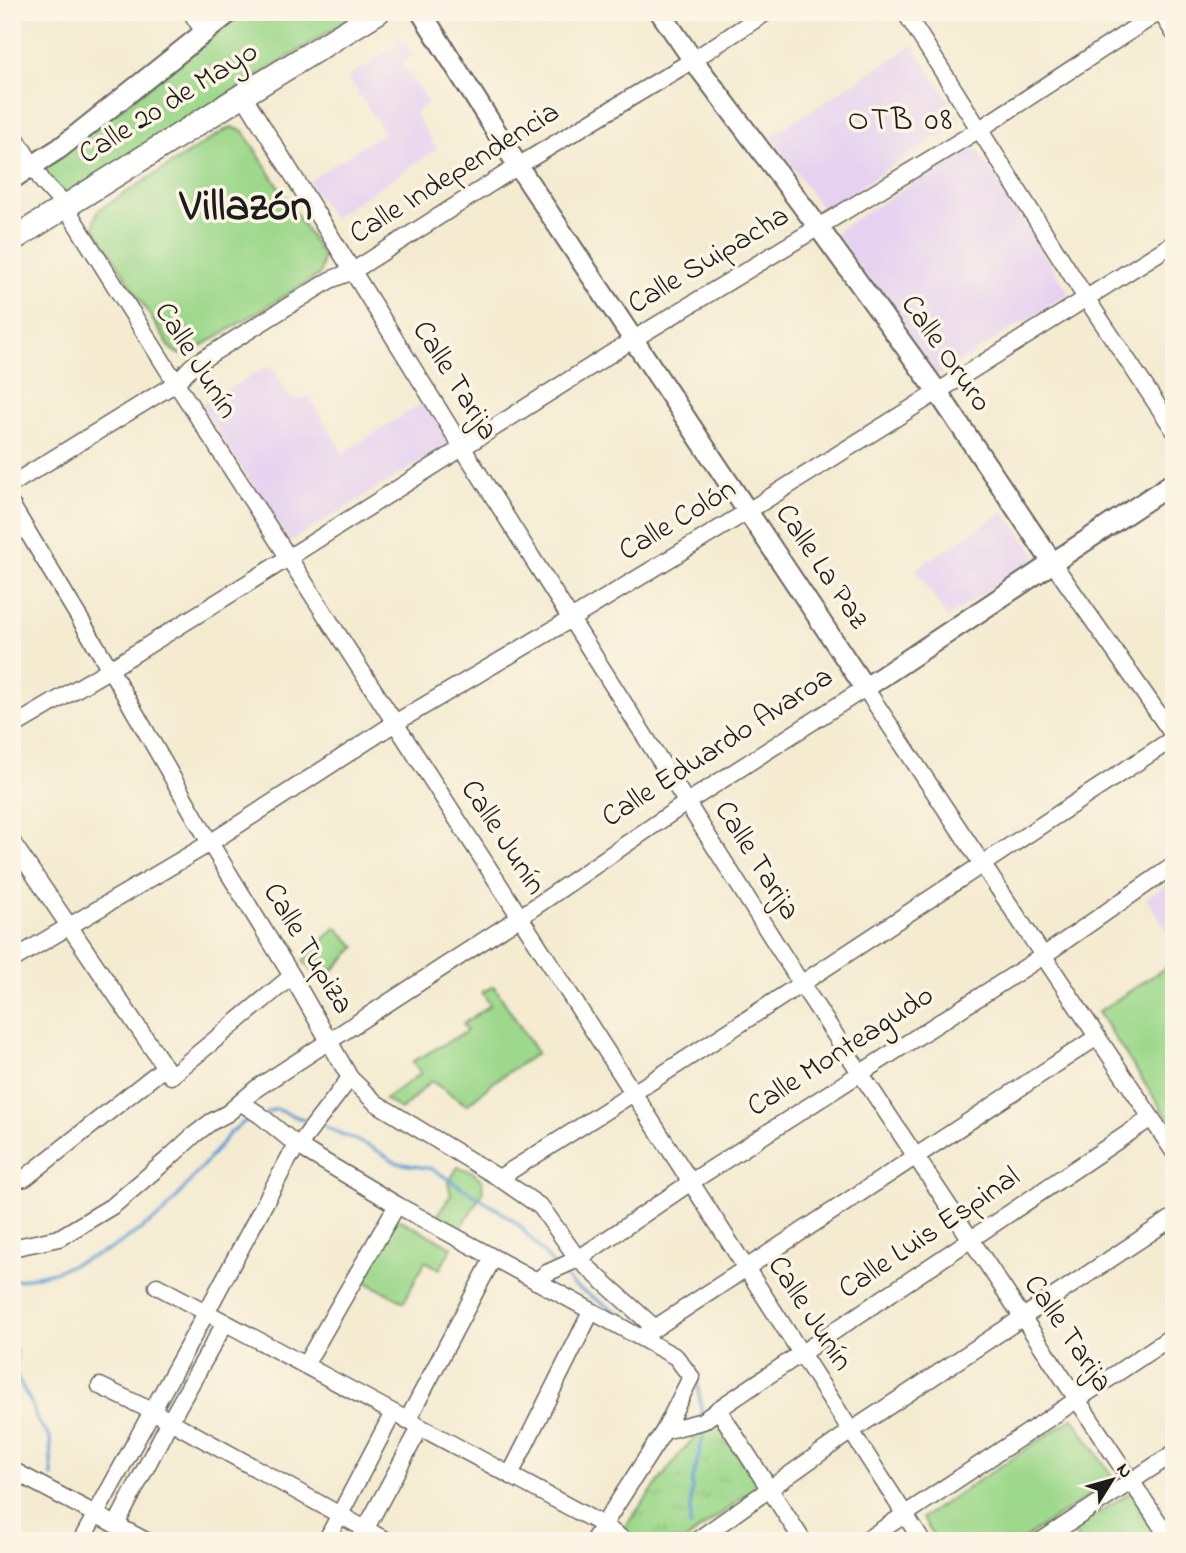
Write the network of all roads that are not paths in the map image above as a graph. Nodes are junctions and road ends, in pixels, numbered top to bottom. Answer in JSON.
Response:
{"nodes":[{"id":1,"x":230,"y":12,"type":"edge"},
{"id":2,"x":377,"y":12,"type":"edge"},
{"id":3,"x":421,"y":12,"type":"edge"},
{"id":4,"x":660,"y":12,"type":"edge"},
{"id":5,"x":767,"y":12,"type":"edge"},
{"id":6,"x":905,"y":12,"type":"edge"},
{"id":7,"x":1160,"y":12,"type":"edge"},
{"id":8,"x":201,"y":20,"type":"edge"},
{"id":9,"x":1174,"y":33,"type":"edge"},
{"id":10,"x":693,"y":60,"type":"junction"},
{"id":11,"x":243,"y":95,"type":"junction"},
{"id":12,"x":980,"y":129,"type":"junction"},
{"id":13,"x":12,"y":132,"type":"edge"},
{"id":14,"x":34,"y":166,"type":"junction"},
{"id":15,"x":518,"y":166,"type":"junction"},
{"id":16,"x":12,"y":179,"type":"edge"},
{"id":17,"x":65,"y":206,"type":"junction"},
{"id":18,"x":819,"y":228,"type":"junction"},
{"id":19,"x":12,"y":240,"type":"edge"},
{"id":20,"x":1174,"y":243,"type":"edge"},
{"id":21,"x":353,"y":271,"type":"junction"},
{"id":22,"x":1086,"y":298,"type":"junction"},
{"id":23,"x":634,"y":339,"type":"junction"},
{"id":24,"x":176,"y":383,"type":"junction"},
{"id":25,"x":937,"y":391,"type":"junction"},
{"id":26,"x":1174,"y":430,"type":"edge"},
{"id":27,"x":462,"y":447,"type":"junction"},
{"id":28,"x":1174,"y":482,"type":"edge"},
{"id":29,"x":12,"y":484,"type":"edge"},
{"id":30,"x":12,"y":506,"type":"edge"},
{"id":31,"x":748,"y":511,"type":"junction"},
{"id":32,"x":288,"y":558,"type":"junction"},
{"id":33,"x":1052,"y":562,"type":"junction"},
{"id":34,"x":571,"y":619,"type":"junction"},
{"id":35,"x":110,"y":669,"type":"junction"},
{"id":36,"x":865,"y":688,"type":"junction"},
{"id":37,"x":395,"y":723,"type":"junction"},
{"id":38,"x":12,"y":727,"type":"edge"},
{"id":39,"x":1174,"y":737,"type":"edge"},
{"id":40,"x":686,"y":803,"type":"junction"},
{"id":41,"x":12,"y":842,"type":"edge"},
{"id":42,"x":210,"y":843,"type":"junction"},
{"id":43,"x":982,"y":864,"type":"junction"},
{"id":44,"x":1174,"y":865,"type":"edge"},
{"id":45,"x":520,"y":917,"type":"junction"},
{"id":46,"x":69,"y":926,"type":"junction"},
{"id":47,"x":1043,"y":956,"type":"junction"},
{"id":48,"x":12,"y":960,"type":"edge"},
{"id":49,"x":292,"y":976,"type":"junction"},
{"id":50,"x":802,"y":985,"type":"junction"},
{"id":51,"x":1097,"y":1037,"type":"junction"},
{"id":52,"x":330,"y":1041,"type":"junction"},
{"id":53,"x":168,"y":1071,"type":"junction"},
{"id":54,"x":860,"y":1073,"type":"junction"},
{"id":55,"x":350,"y":1078,"type":"junction"},
{"id":56,"x":634,"y":1094,"type":"junction"},
{"id":57,"x":242,"y":1102,"type":"junction"},
{"id":58,"x":1151,"y":1118,"type":"junction"},
{"id":59,"x":298,"y":1146,"type":"junction"},
{"id":60,"x":1174,"y":1152,"type":"edge"},
{"id":61,"x":916,"y":1157,"type":"junction"},
{"id":62,"x":499,"y":1178,"type":"junction"},
{"id":63,"x":12,"y":1180,"type":"edge"},
{"id":64,"x":691,"y":1182,"type":"junction"},
{"id":65,"x":397,"y":1205,"type":"junction"},
{"id":66,"x":1174,"y":1217,"type":"edge"},
{"id":67,"x":971,"y":1240,"type":"junction"},
{"id":68,"x":12,"y":1248,"type":"edge"},
{"id":69,"x":493,"y":1258,"type":"junction"},
{"id":70,"x":578,"y":1259,"type":"junction"},
{"id":71,"x":747,"y":1268,"type":"junction"},
{"id":72,"x":536,"y":1282,"type":"junction"},
{"id":73,"x":158,"y":1286,"type":"dead end"},
{"id":74,"x":591,"y":1312,"type":"junction"},
{"id":75,"x":206,"y":1313,"type":"junction"},
{"id":76,"x":1023,"y":1319,"type":"junction"},
{"id":77,"x":225,"y":1323,"type":"junction"},
{"id":78,"x":655,"y":1328,"type":"junction"},
{"id":79,"x":1174,"y":1335,"type":"edge"},
{"id":80,"x":640,"y":1338,"type":"junction"},
{"id":81,"x":801,"y":1353,"type":"junction"},
{"id":82,"x":305,"y":1365,"type":"junction"},
{"id":83,"x":100,"y":1387,"type":"dead end"},
{"id":84,"x":1077,"y":1400,"type":"junction"},
{"id":85,"x":718,"y":1409,"type":"junction"},
{"id":86,"x":152,"y":1411,"type":"junction"},
{"id":87,"x":170,"y":1421,"type":"junction"},
{"id":88,"x":407,"y":1421,"type":"junction"},
{"id":89,"x":664,"y":1431,"type":"junction"},
{"id":90,"x":851,"y":1431,"type":"junction"},
{"id":91,"x":1174,"y":1453,"type":"edge"},
{"id":92,"x":12,"y":1470,"type":"edge"},
{"id":93,"x":510,"y":1475,"type":"junction"},
{"id":94,"x":1132,"y":1482,"type":"junction"},
{"id":95,"x":768,"y":1488,"type":"junction"},
{"id":96,"x":96,"y":1514,"type":"junction"},
{"id":97,"x":905,"y":1514,"type":"junction"},
{"id":98,"x":340,"y":1516,"type":"junction"},
{"id":99,"x":116,"y":1525,"type":"junction"},
{"id":100,"x":603,"y":1525,"type":"junction"},
{"id":101,"x":362,"y":1535,"type":"edge"},
{"id":102,"x":81,"y":1541,"type":"edge"},
{"id":103,"x":146,"y":1541,"type":"edge"},
{"id":104,"x":326,"y":1541,"type":"edge"},
{"id":105,"x":387,"y":1541,"type":"edge"},
{"id":106,"x":593,"y":1541,"type":"edge"},
{"id":107,"x":625,"y":1541,"type":"edge"},
{"id":108,"x":696,"y":1541,"type":"edge"},
{"id":109,"x":803,"y":1541,"type":"edge"},
{"id":110,"x":865,"y":1541,"type":"edge"},
{"id":111,"x":922,"y":1541,"type":"edge"},
{"id":112,"x":1041,"y":1541,"type":"edge"},
{"id":113,"x":1171,"y":1541,"type":"edge"}],
"edges":[{"from":1,"to":8,"type":"main road"},
{"from":2,"to":11,"type":"highway","name":"Calle 20 de Mayo"},
{"from":3,"to":15,"type":"main road","name":"Calle La Paz"},
{"from":4,"to":10,"type":"main road","name":"Calle Oruro"},
{"from":5,"to":10,"type":"street","name":"Calle Independencia"},
{"from":6,"to":12,"type":"street"},
{"from":7,"to":9,"type":"street"},
{"from":7,"to":12,"type":"street","name":"Calle Suipacha"},
{"from":8,"to":14,"type":"main road"},
{"from":10,"to":15,"type":"street","name":"Calle Independencia"},
{"from":10,"to":18,"type":"main road","name":"Calle Oruro"},
{"from":11,"to":17,"type":"highway","name":"Calle 20 de Mayo"},
{"from":11,"to":21,"type":"street","name":"Calle Tarija"},
{"from":12,"to":18,"type":"street","name":"Calle Suipacha"},
{"from":12,"to":22,"type":"street"},
{"from":13,"to":14,"type":"street","name":"Calle Junín"},
{"from":14,"to":16,"type":"main road"},
{"from":14,"to":17,"type":"street","name":"Calle Junín"},
{"from":15,"to":21,"type":"street","name":"Calle Independencia"},
{"from":15,"to":23,"type":"main road","name":"Calle La Paz"},
{"from":17,"to":19,"type":"highway","name":"Calle 20 de Mayo"},
{"from":17,"to":24,"type":"street","name":"Calle Junín"},
{"from":18,"to":23,"type":"street","name":"Calle Suipacha"},
{"from":18,"to":25,"type":"main road","name":"Calle Oruro"},
{"from":20,"to":22,"type":"street","name":"Calle Colón"},
{"from":21,"to":24,"type":"street","name":"Calle Independencia"},
{"from":21,"to":27,"type":"street","name":"Calle Tarija"},
{"from":22,"to":25,"type":"street","name":"Calle Colón"},
{"from":22,"to":26,"type":"street"},
{"from":23,"to":27,"type":"street","name":"Calle Suipacha"},
{"from":23,"to":31,"type":"main road","name":"Calle La Paz"},
{"from":24,"to":29,"type":"street","name":"Calle Independencia"},
{"from":24,"to":32,"type":"street","name":"Calle Junín"},
{"from":25,"to":31,"type":"street","name":"Calle Colón"},
{"from":25,"to":33,"type":"main road","name":"Calle Oruro"},
{"from":27,"to":32,"type":"street","name":"Calle Suipacha"},
{"from":27,"to":34,"type":"street","name":"Calle Tarija"},
{"from":28,"to":33,"type":"main road","name":"Calle Eduardo Avaroa"},
{"from":30,"to":35,"type":"street","name":"Calle Tupiza"},
{"from":31,"to":34,"type":"street","name":"Calle Colón"},
{"from":31,"to":36,"type":"main road","name":"Calle La Paz"},
{"from":32,"to":35,"type":"street","name":"Calle Suipacha"},
{"from":32,"to":37,"type":"street","name":"Calle Junín"},
{"from":33,"to":36,"type":"main road","name":"Calle Eduardo Avaroa"},
{"from":33,"to":39,"type":"street","name":"Calle Oruro"},
{"from":34,"to":37,"type":"street","name":"Calle Colón"},
{"from":34,"to":40,"type":"street","name":"Calle Tarija"},
{"from":35,"to":38,"type":"street","name":"Calle Suipacha"},
{"from":35,"to":42,"type":"street","name":"Calle Tupiza"},
{"from":36,"to":40,"type":"street","name":"Calle Eduardo Avaroa"},
{"from":36,"to":43,"type":"street","name":"Calle La Paz"},
{"from":37,"to":42,"type":"street","name":"Calle Colón"},
{"from":37,"to":45,"type":"street","name":"Calle Junín"},
{"from":39,"to":43,"type":"street"},
{"from":40,"to":45,"type":"street","name":"Calle Eduardo Avaroa"},
{"from":40,"to":50,"type":"street","name":"Calle Tarija"},
{"from":41,"to":46,"type":"street"},
{"from":42,"to":46,"type":"street","name":"Calle Colón"},
{"from":42,"to":49,"type":"street","name":"Calle Tupiza"},
{"from":43,"to":47,"type":"street","name":"Calle La Paz"},
{"from":43,"to":50,"type":"street"},
{"from":44,"to":47,"type":"street","name":"Calle Monteagudo"},
{"from":45,"to":52,"type":"street","name":"Calle Eduardo Avaroa"},
{"from":45,"to":56,"type":"street","name":"Calle Junín"},
{"from":46,"to":48,"type":"street","name":"Calle Colón"},
{"from":46,"to":53,"type":"street"},
{"from":47,"to":51,"type":"street","name":"Calle La Paz"},
{"from":47,"to":54,"type":"street","name":"Calle Monteagudo"},
{"from":49,"to":52,"type":"street","name":"Calle Tupiza"},
{"from":49,"to":53,"type":"street"},
{"from":50,"to":54,"type":"street","name":"Calle Tarija"},
{"from":50,"to":56,"type":"street"},
{"from":51,"to":58,"type":"street","name":"Calle La Paz"},
{"from":51,"to":61,"type":"street"},
{"from":52,"to":55,"type":"street","name":"Calle Tupiza"},
{"from":52,"to":57,"type":"street","name":"Calle Eduardo Avaroa"},
{"from":53,"to":63,"type":"street"},
{"from":54,"to":61,"type":"street","name":"Calle Tarija"},
{"from":54,"to":64,"type":"street","name":"Calle Monteagudo"},
{"from":55,"to":59,"type":"street"},
{"from":55,"to":62,"type":"street","name":"Calle Tupiza"},
{"from":56,"to":62,"type":"street"},
{"from":56,"to":64,"type":"street","name":"Calle Junín"},
{"from":57,"to":59,"type":"street"},
{"from":57,"to":68,"type":"street","name":"Calle Eduardo Avaroa"},
{"from":58,"to":60,"type":"street","name":"Calle La Paz"},
{"from":58,"to":67,"type":"street","name":"Calle Luis Espinal"},
{"from":59,"to":65,"type":"street"},
{"from":59,"to":75,"type":"street"},
{"from":61,"to":67,"type":"street","name":"Calle Tarija"},
{"from":61,"to":71,"type":"street"},
{"from":62,"to":70,"type":"street","name":"Calle Tupiza"},
{"from":64,"to":70,"type":"street","name":"Calle Monteagudo"},
{"from":64,"to":71,"type":"street","name":"Calle Junín"},
{"from":65,"to":69,"type":"street"},
{"from":65,"to":82,"type":"street"},
{"from":66,"to":76,"type":"street"},
{"from":67,"to":76,"type":"street","name":"Calle Tarija"},
{"from":67,"to":81,"type":"street","name":"Calle Luis Espinal"},
{"from":69,"to":72,"type":"street"},
{"from":69,"to":88,"type":"street"},
{"from":70,"to":72,"type":"street","name":"Calle Monteagudo"},
{"from":70,"to":78,"type":"street","name":"Calle Tupiza"},
{"from":71,"to":78,"type":"street"},
{"from":71,"to":81,"type":"street","name":"Calle Junín"},
{"from":72,"to":74,"type":"street"},
{"from":73,"to":75,"type":"street"},
{"from":74,"to":80,"type":"street"},
{"from":74,"to":93,"type":"street"},
{"from":75,"to":77,"type":"street"},
{"from":75,"to":86,"type":"street"},
{"from":76,"to":84,"type":"street","name":"Calle Tarija"},
{"from":76,"to":90,"type":"street"},
{"from":77,"to":82,"type":"street"},
{"from":77,"to":87,"type":"street"},
{"from":78,"to":80,"type":"street"},
{"from":79,"to":84,"type":"street"},
{"from":80,"to":89,"type":"street"},
{"from":81,"to":85,"type":"street","name":"Calle Luis Espinal"},
{"from":81,"to":90,"type":"street","name":"Calle Junín"},
{"from":82,"to":88,"type":"street"},
{"from":83,"to":86,"type":"street"},
{"from":84,"to":94,"type":"street","name":"Calle Tarija"},
{"from":84,"to":97,"type":"street"},
{"from":85,"to":89,"type":"street","name":"Calle Luis Espinal"},
{"from":85,"to":95,"type":"street"},
{"from":86,"to":87,"type":"street"},
{"from":86,"to":96,"type":"street"},
{"from":87,"to":98,"type":"street"},
{"from":87,"to":99,"type":"street"},
{"from":88,"to":93,"type":"street"},
{"from":88,"to":98,"type":"street"},
{"from":88,"to":101,"type":"street"},
{"from":89,"to":100,"type":"street"},
{"from":90,"to":95,"type":"street"},
{"from":90,"to":97,"type":"street","name":"Calle Junín"},
{"from":91,"to":94,"type":"street"},
{"from":92,"to":96,"type":"street"},
{"from":93,"to":100,"type":"street"},
{"from":94,"to":112,"type":"street"},
{"from":94,"to":113,"type":"street","name":"Calle Tarija"},
{"from":95,"to":108,"type":"street"},
{"from":95,"to":109,"type":"street"},
{"from":96,"to":99,"type":"street"},
{"from":96,"to":102,"type":"street"},
{"from":97,"to":110,"type":"street"},
{"from":97,"to":111,"type":"street","name":"Calle Junín"},
{"from":98,"to":101,"type":"street"},
{"from":98,"to":104,"type":"street"},
{"from":99,"to":103,"type":"street"},
{"from":100,"to":106,"type":"street"},
{"from":100,"to":107,"type":"street"},
{"from":101,"to":105,"type":"street"}]}
